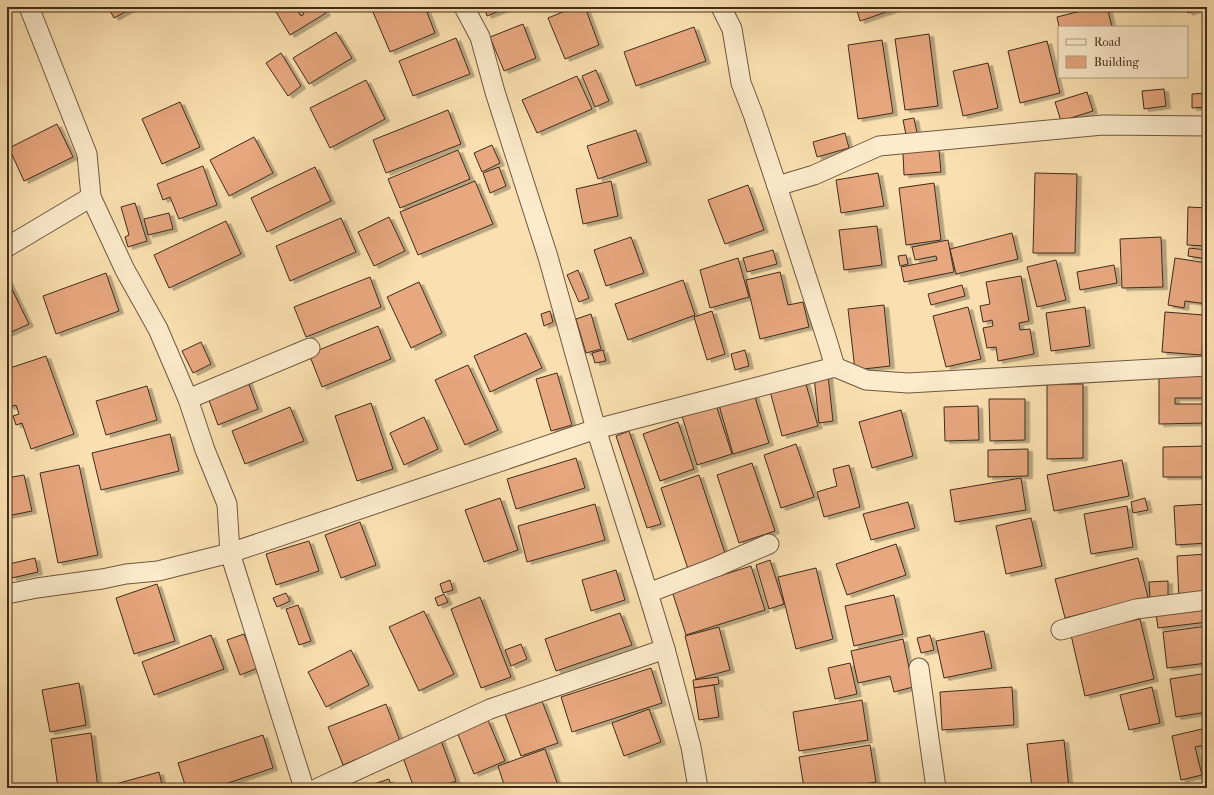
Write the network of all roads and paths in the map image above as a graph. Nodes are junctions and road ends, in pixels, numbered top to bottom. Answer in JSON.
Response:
{"nodes":[{"id":1,"x":29,"y":7,"type":"edge"},
{"id":2,"x":464,"y":7,"type":"edge"},
{"id":3,"x":721,"y":7,"type":"edge"},
{"id":4,"x":1207,"y":126,"type":"edge"},
{"id":5,"x":777,"y":186,"type":"junction"},
{"id":6,"x":91,"y":196,"type":"junction"},
{"id":7,"x":7,"y":247,"type":"edge"},
{"id":8,"x":310,"y":348,"type":"dead end"},
{"id":9,"x":1207,"y":366,"type":"edge"},
{"id":10,"x":835,"y":367,"type":"junction"},
{"id":11,"x":188,"y":399,"type":"junction"},
{"id":12,"x":596,"y":430,"type":"junction"},
{"id":13,"x":769,"y":544,"type":"dead end"},
{"id":14,"x":230,"y":553,"type":"junction"},
{"id":15,"x":648,"y":593,"type":"junction"},
{"id":16,"x":7,"y":594,"type":"edge"},
{"id":17,"x":1207,"y":600,"type":"edge"},
{"id":18,"x":1061,"y":630,"type":"dead end"},
{"id":19,"x":664,"y":648,"type":"junction"},
{"id":20,"x":919,"y":668,"type":"dead end"},
{"id":21,"x":304,"y":788,"type":"edge"},
{"id":22,"x":318,"y":788,"type":"edge"},
{"id":23,"x":698,"y":788,"type":"edge"},
{"id":24,"x":936,"y":788,"type":"edge"}],
"edges":[{"from":1,"to":6,"type":"street"},
{"from":2,"to":12,"type":"street"},
{"from":3,"to":5,"type":"street"},
{"from":4,"to":5,"type":"street"},
{"from":5,"to":10,"type":"street"},
{"from":6,"to":7,"type":"street"},
{"from":6,"to":11,"type":"street"},
{"from":8,"to":11,"type":"street"},
{"from":9,"to":10,"type":"street"},
{"from":10,"to":12,"type":"street"},
{"from":11,"to":14,"type":"street"},
{"from":12,"to":14,"type":"street"},
{"from":12,"to":15,"type":"street"},
{"from":13,"to":15,"type":"street"},
{"from":14,"to":16,"type":"street"},
{"from":14,"to":21,"type":"street"},
{"from":15,"to":19,"type":"street"},
{"from":17,"to":18,"type":"street"},
{"from":19,"to":22,"type":"street"},
{"from":19,"to":23,"type":"street"},
{"from":20,"to":24,"type":"street"}]}
